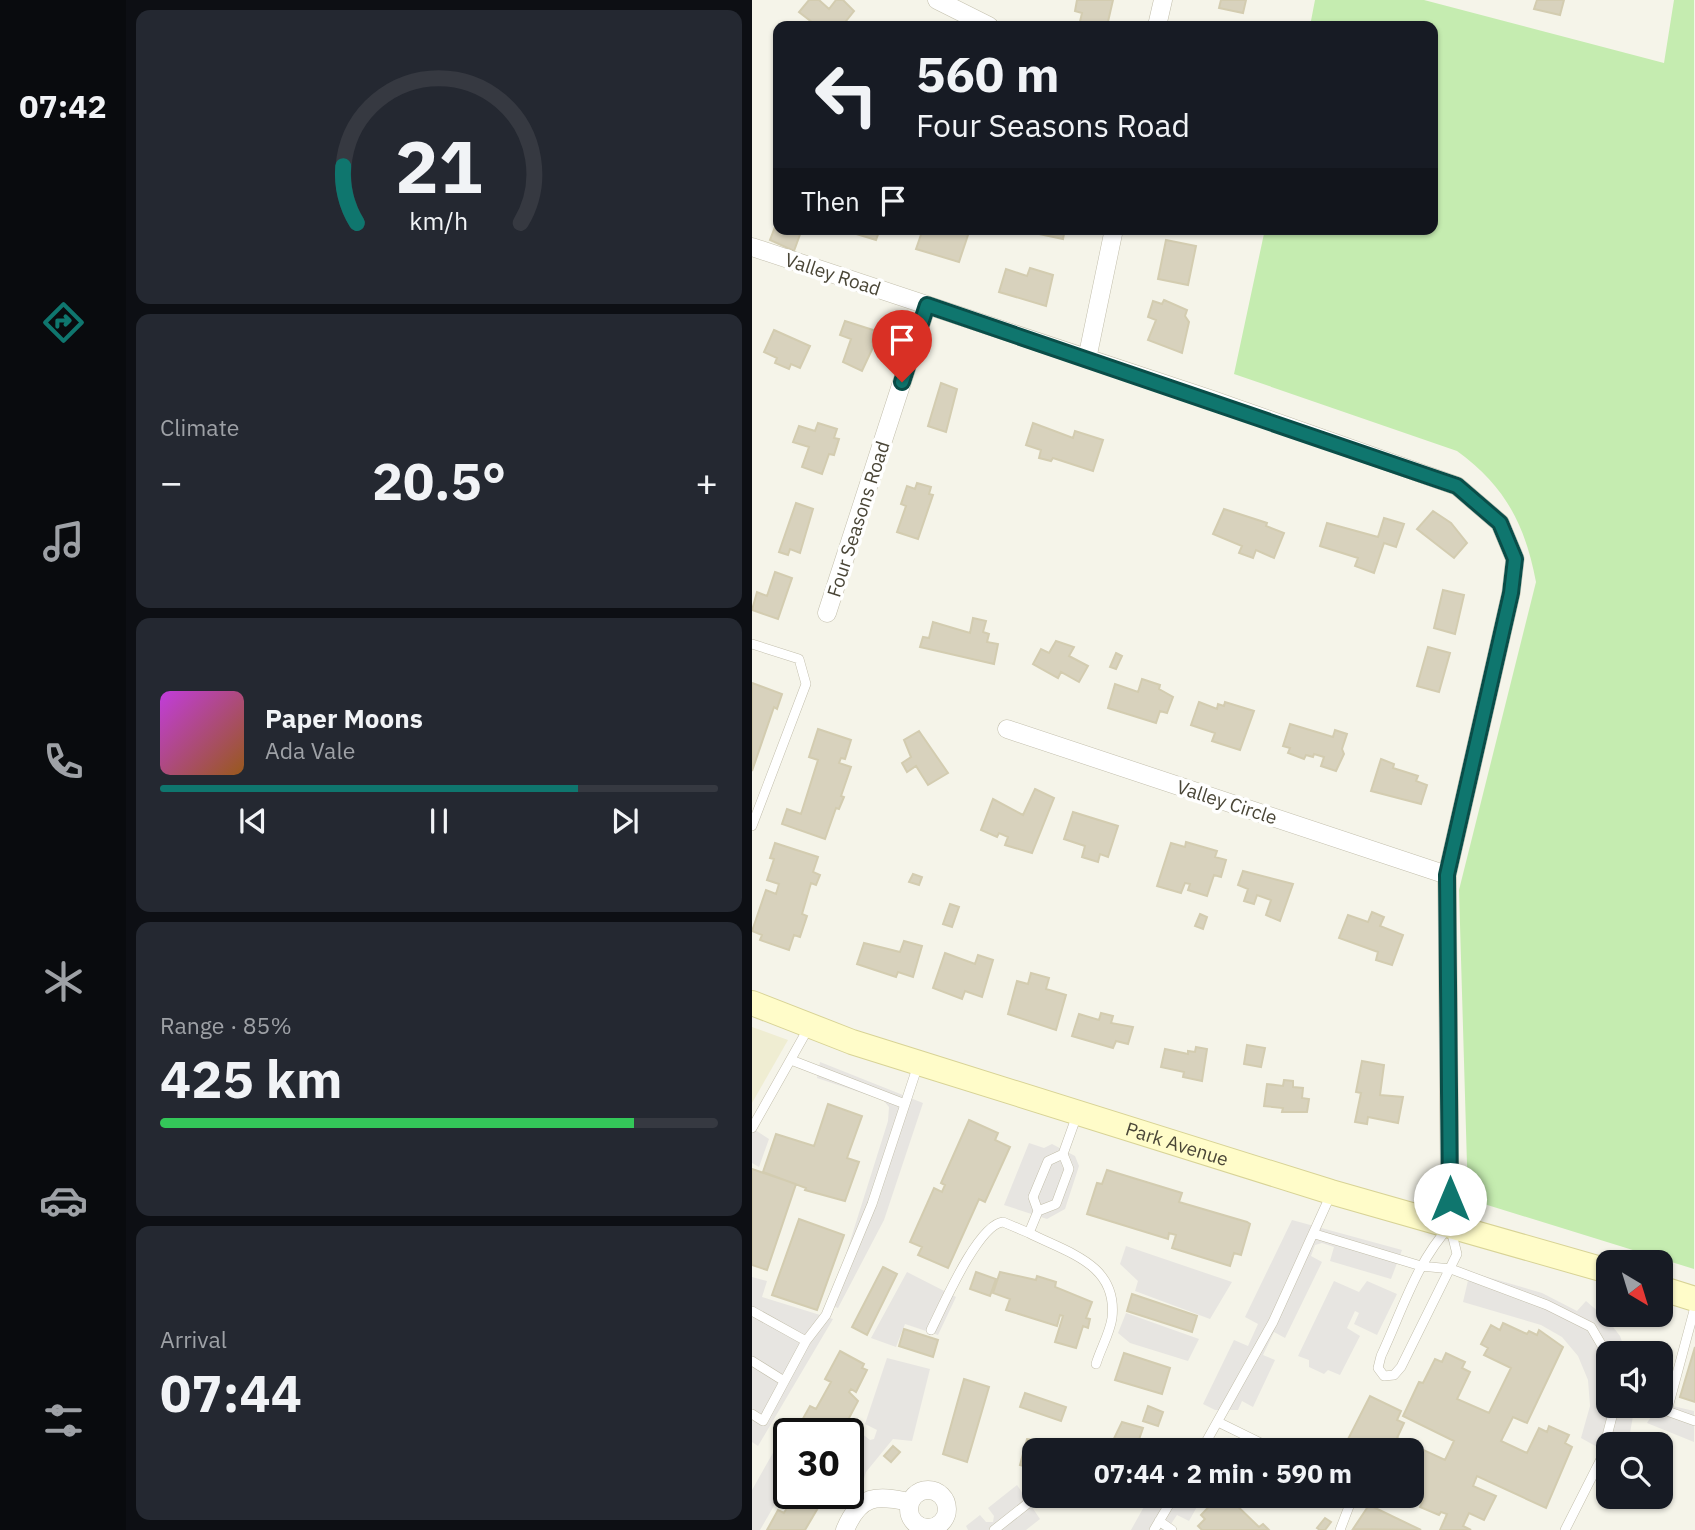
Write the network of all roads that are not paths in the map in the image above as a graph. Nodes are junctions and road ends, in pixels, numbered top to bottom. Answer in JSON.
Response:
{"nodes":[{"id":1,"x":937,"y":0,"type":"edge"},
{"id":2,"x":1163,"y":0,"type":"edge"},
{"id":3,"x":979,"y":21,"type":"edge"},
{"id":4,"x":1158,"y":21,"type":"edge"},
{"id":5,"x":1113,"y":235,"type":"edge"},
{"id":6,"x":752,"y":247,"type":"edge"},
{"id":7,"x":927,"y":305,"type":"junction"},
{"id":8,"x":1087,"y":359,"type":"junction"},
{"id":9,"x":827,"y":613,"type":"dead end"},
{"id":10,"x":752,"y":644,"type":"edge"},
{"id":11,"x":1007,"y":729,"type":"dead end"},
{"id":12,"x":752,"y":826,"type":"edge"},
{"id":13,"x":1447,"y":875,"type":"junction"},
{"id":14,"x":752,"y":1003,"type":"edge"},
{"id":15,"x":810,"y":1026,"type":"junction"},
{"id":16,"x":790,"y":1060,"type":"junction"},
{"id":17,"x":919,"y":1063,"type":"junction"},
{"id":18,"x":905,"y":1104,"type":"junction"},
{"id":19,"x":1078,"y":1113,"type":"junction"},
{"id":20,"x":752,"y":1128,"type":"edge"},
{"id":21,"x":1063,"y":1154,"type":"junction"},
{"id":22,"x":1331,"y":1192,"type":"junction"},
{"id":23,"x":1038,"y":1211,"type":"junction"},
{"id":24,"x":1450,"y":1226,"type":"junction"},
{"id":25,"x":1029,"y":1233,"type":"junction"},
{"id":26,"x":1315,"y":1234,"type":"junction"},
{"id":27,"x":1421,"y":1266,"type":"junction"},
{"id":28,"x":1596,"y":1268,"type":"edge"},
{"id":29,"x":1451,"y":1269,"type":"junction"},
{"id":30,"x":1673,"y":1292,"type":"edge"},
{"id":31,"x":1695,"y":1298,"type":"edge"},
{"id":32,"x":1695,"y":1307,"type":"edge"},
{"id":33,"x":752,"y":1311,"type":"edge"},
{"id":34,"x":931,"y":1330,"type":"dead end"},
{"id":35,"x":806,"y":1340,"type":"junction"},
{"id":36,"x":1599,"y":1341,"type":"edge"},
{"id":37,"x":752,"y":1361,"type":"edge"},
{"id":38,"x":1096,"y":1364,"type":"dead end"},
{"id":39,"x":784,"y":1381,"type":"junction"},
{"id":40,"x":752,"y":1414,"type":"edge"},
{"id":41,"x":1612,"y":1418,"type":"edge"},
{"id":42,"x":1695,"y":1420,"type":"edge"},
{"id":43,"x":1218,"y":1422,"type":"junction"},
{"id":44,"x":1209,"y":1438,"type":"edge"},
{"id":45,"x":1251,"y":1438,"type":"edge"},
{"id":46,"x":910,"y":1502,"type":"junction"},
{"id":47,"x":1022,"y":1508,"type":"edge"},
{"id":48,"x":1167,"y":1508,"type":"edge"},
{"id":49,"x":1348,"y":1508,"type":"edge"},
{"id":50,"x":1157,"y":1526,"type":"edge"},
{"id":51,"x":941,"y":1528,"type":"edge"},
{"id":52,"x":845,"y":1530,"type":"edge"},
{"id":53,"x":994,"y":1530,"type":"edge"},
{"id":54,"x":1172,"y":1530,"type":"edge"},
{"id":55,"x":1340,"y":1530,"type":"edge"},
{"id":56,"x":1565,"y":1530,"type":"edge"}],
"edges":[{"from":1,"to":3,"type":"street"},
{"from":2,"to":4,"type":"street"},
{"from":5,"to":8,"type":"street"},
{"from":6,"to":7,"type":"street","name":"Valley Road"},
{"from":7,"to":8,"type":"street","name":"Valley Road"},
{"from":7,"to":9,"type":"street","name":"Four Seasons Road"},
{"from":8,"to":13,"type":"street","name":"Valley Road"},
{"from":10,"to":12,"type":"lane"},
{"from":11,"to":13,"type":"street","name":"Valley Circle"},
{"from":13,"to":24,"type":"street","name":"Valley Road"},
{"from":14,"to":15,"type":"main road","name":"Park Avenue"},
{"from":15,"to":16,"type":"lane"},
{"from":15,"to":17,"type":"main road","name":"Park Avenue"},
{"from":16,"to":18,"type":"lane"},
{"from":16,"to":20,"type":"lane"},
{"from":17,"to":18,"type":"lane"},
{"from":17,"to":19,"type":"main road","name":"Park Avenue"},
{"from":18,"to":35,"type":"lane"},
{"from":19,"to":21,"type":"lane"},
{"from":19,"to":22,"type":"main road","name":"Park Avenue"},
{"from":21,"to":23,"type":"lane"},
{"from":21,"to":23,"type":"lane"},
{"from":22,"to":24,"type":"main road","name":"Park Avenue"},
{"from":22,"to":26,"type":"lane"},
{"from":23,"to":25,"type":"lane"},
{"from":24,"to":27,"type":"lane"},
{"from":24,"to":28,"type":"main road","name":"Park Avenue"},
{"from":24,"to":29,"type":"lane"},
{"from":25,"to":34,"type":"lane"},
{"from":25,"to":38,"type":"lane"},
{"from":26,"to":27,"type":"lane"},
{"from":26,"to":43,"type":"lane"},
{"from":27,"to":29,"type":"lane"},
{"from":27,"to":29,"type":"lane"},
{"from":29,"to":36,"type":"lane"},
{"from":30,"to":31,"type":"main road"},
{"from":32,"to":42,"type":"lane"},
{"from":33,"to":35,"type":"lane"},
{"from":35,"to":39,"type":"lane"},
{"from":37,"to":39,"type":"lane"},
{"from":39,"to":40,"type":"lane"},
{"from":41,"to":56,"type":"lane"},
{"from":43,"to":44,"type":"lane"},
{"from":43,"to":45,"type":"lane"},
{"from":46,"to":51,"type":"street"},
{"from":46,"to":51,"type":"street"},
{"from":46,"to":52,"type":"street"},
{"from":47,"to":53,"type":"lane"},
{"from":48,"to":50,"type":"lane"},
{"from":49,"to":55,"type":"lane"},
{"from":50,"to":54,"type":"lane"}]}
